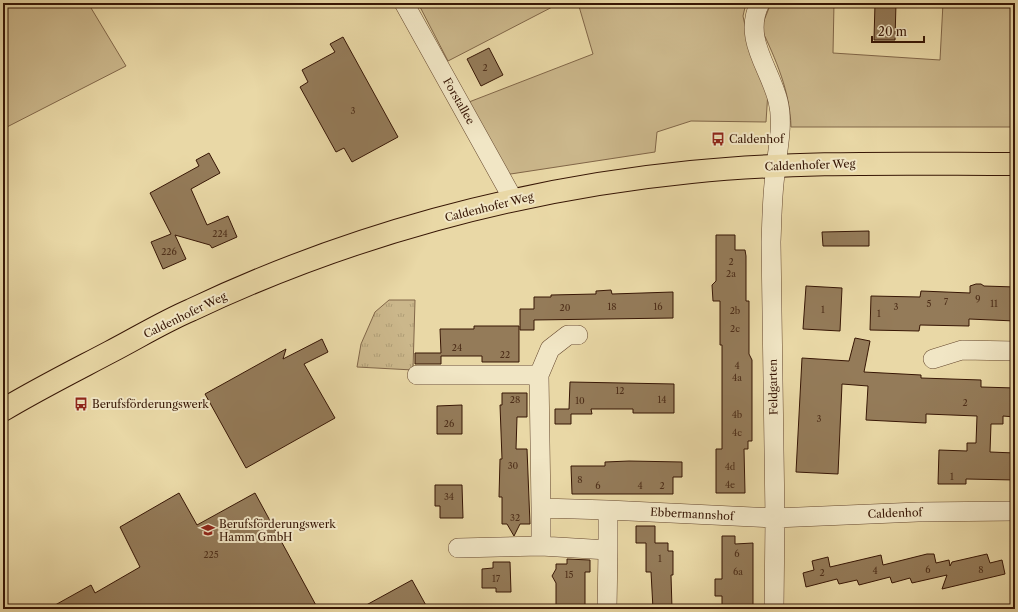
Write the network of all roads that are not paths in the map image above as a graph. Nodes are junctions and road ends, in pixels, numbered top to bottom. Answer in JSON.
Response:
{"nodes":[{"id":1,"x":404,"y":3,"type":"edge"},
{"id":2,"x":760,"y":3,"type":"edge"},
{"id":3,"x":1015,"y":164,"type":"edge"},
{"id":4,"x":775,"y":166,"type":"junction"},
{"id":5,"x":513,"y":199,"type":"junction"},
{"id":6,"x":578,"y":335,"type":"dead end"},
{"id":7,"x":1015,"y":351,"type":"edge"},
{"id":8,"x":932,"y":359,"type":"dead end"},
{"id":9,"x":417,"y":375,"type":"dead end"},
{"id":10,"x":539,"y":375,"type":"junction"},
{"id":11,"x":3,"y":410,"type":"edge"},
{"id":12,"x":541,"y":508,"type":"junction"},
{"id":13,"x":608,"y":510,"type":"junction"},
{"id":14,"x":1015,"y":511,"type":"edge"},
{"id":15,"x":775,"y":518,"type":"junction"},
{"id":16,"x":541,"y":546,"type":"junction"},
{"id":17,"x":458,"y":548,"type":"dead end"},
{"id":18,"x":608,"y":550,"type":"junction"},
{"id":19,"x":607,"y":609,"type":"edge"},
{"id":20,"x":774,"y":609,"type":"edge"}],
"edges":[{"from":1,"to":5,"type":"street","name":"Forstallee"},
{"from":2,"to":4,"type":"street","name":"Feldgarten"},
{"from":3,"to":4,"type":"main road","name":"Caldenhofer Weg"},
{"from":4,"to":5,"type":"main road","name":"Caldenhofer Weg"},
{"from":4,"to":15,"type":"street","name":"Feldgarten"},
{"from":5,"to":11,"type":"main road","name":"Caldenhofer Weg"},
{"from":6,"to":10,"type":"street"},
{"from":7,"to":8,"type":"street"},
{"from":9,"to":10,"type":"street"},
{"from":10,"to":12,"type":"street"},
{"from":12,"to":13,"type":"street","name":"Ebbermannshof"},
{"from":12,"to":16,"type":"street"},
{"from":13,"to":15,"type":"street","name":"Ebbermannshof"},
{"from":13,"to":18,"type":"street"},
{"from":14,"to":15,"type":"street","name":"Caldenhof"},
{"from":15,"to":20,"type":"street","name":"Feldgarten"},
{"from":16,"to":17,"type":"street"},
{"from":16,"to":18,"type":"street"},
{"from":18,"to":19,"type":"street"}]}
